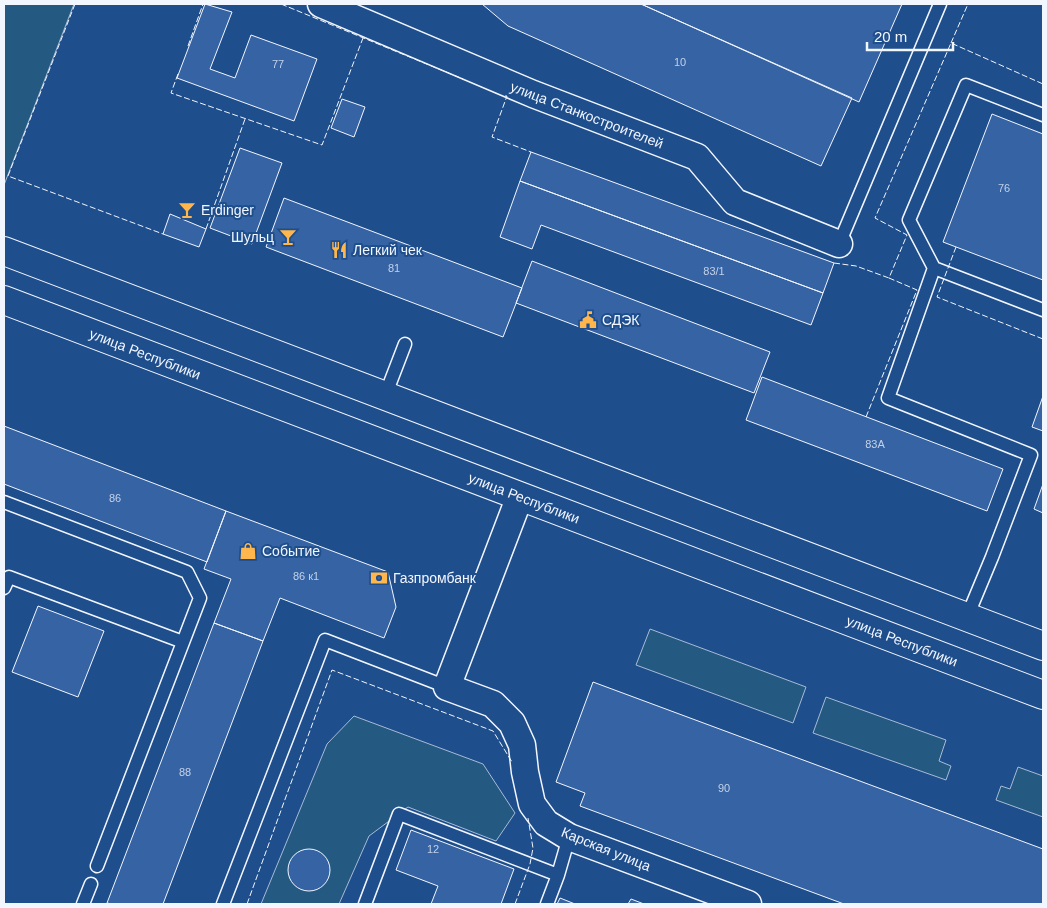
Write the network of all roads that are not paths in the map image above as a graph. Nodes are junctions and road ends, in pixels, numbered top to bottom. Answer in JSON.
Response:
{"nodes":[{"id":1,"x":321,"y":4,"type":"edge"},
{"id":2,"x":940,"y":4,"type":"edge"},
{"id":3,"x":1043,"y":115,"type":"edge"},
{"id":4,"x":839,"y":244,"type":"joint"},
{"id":5,"x":4,"y":251,"type":"edge"},
{"id":6,"x":934,"y":268,"type":"junction"},
{"id":7,"x":4,"y":300,"type":"edge"},
{"id":8,"x":1043,"y":310,"type":"edge"},
{"id":9,"x":405,"y":344,"type":"dead end"},
{"id":10,"x":385,"y":396,"type":"junction"},
{"id":11,"x":520,"y":496,"type":"junction"},
{"id":12,"x":4,"y":502,"type":"edge"},
{"id":13,"x":4,"y":588,"type":"edge"},
{"id":14,"x":967,"y":617,"type":"junction"},
{"id":15,"x":183,"y":642,"type":"junction"},
{"id":16,"x":1043,"y":646,"type":"edge"},
{"id":17,"x":447,"y":687,"type":"junction"},
{"id":18,"x":1043,"y":695,"type":"edge"},
{"id":19,"x":569,"y":837,"type":"junction"},
{"id":20,"x":97,"y":866,"type":"dead end"},
{"id":21,"x":558,"y":875,"type":"junction"},
{"id":22,"x":91,"y":884,"type":"dead end"},
{"id":23,"x":83,"y":904,"type":"edge"},
{"id":24,"x":223,"y":904,"type":"edge"},
{"id":25,"x":365,"y":904,"type":"edge"},
{"id":26,"x":547,"y":904,"type":"edge"},
{"id":27,"x":748,"y":904,"type":"edge"}],
"edges":[{"from":1,"to":4,"type":"street","name":"улица Станкостроителей"},
{"from":2,"to":4,"type":"lane"},
{"from":3,"to":6,"type":"lane"},
{"from":5,"to":10,"type":"main road"},
{"from":6,"to":8,"type":"lane"},
{"from":6,"to":14,"type":"lane"},
{"from":7,"to":11,"type":"main road","name":"улица Республики"},
{"from":9,"to":10,"type":"lane"},
{"from":10,"to":14,"type":"main road"},
{"from":11,"to":17,"type":"street"},
{"from":11,"to":18,"type":"main road","name":"улица Республики"},
{"from":12,"to":15,"type":"lane"},
{"from":13,"to":15,"type":"lane"},
{"from":14,"to":16,"type":"main road"},
{"from":15,"to":20,"type":"lane"},
{"from":17,"to":19,"type":"street","name":"Карская улица"},
{"from":17,"to":24,"type":"lane"},
{"from":19,"to":21,"type":"lane"},
{"from":19,"to":27,"type":"street","name":"Карская улица"},
{"from":21,"to":25,"type":"lane"},
{"from":21,"to":26,"type":"lane"},
{"from":22,"to":23,"type":"lane"}]}
